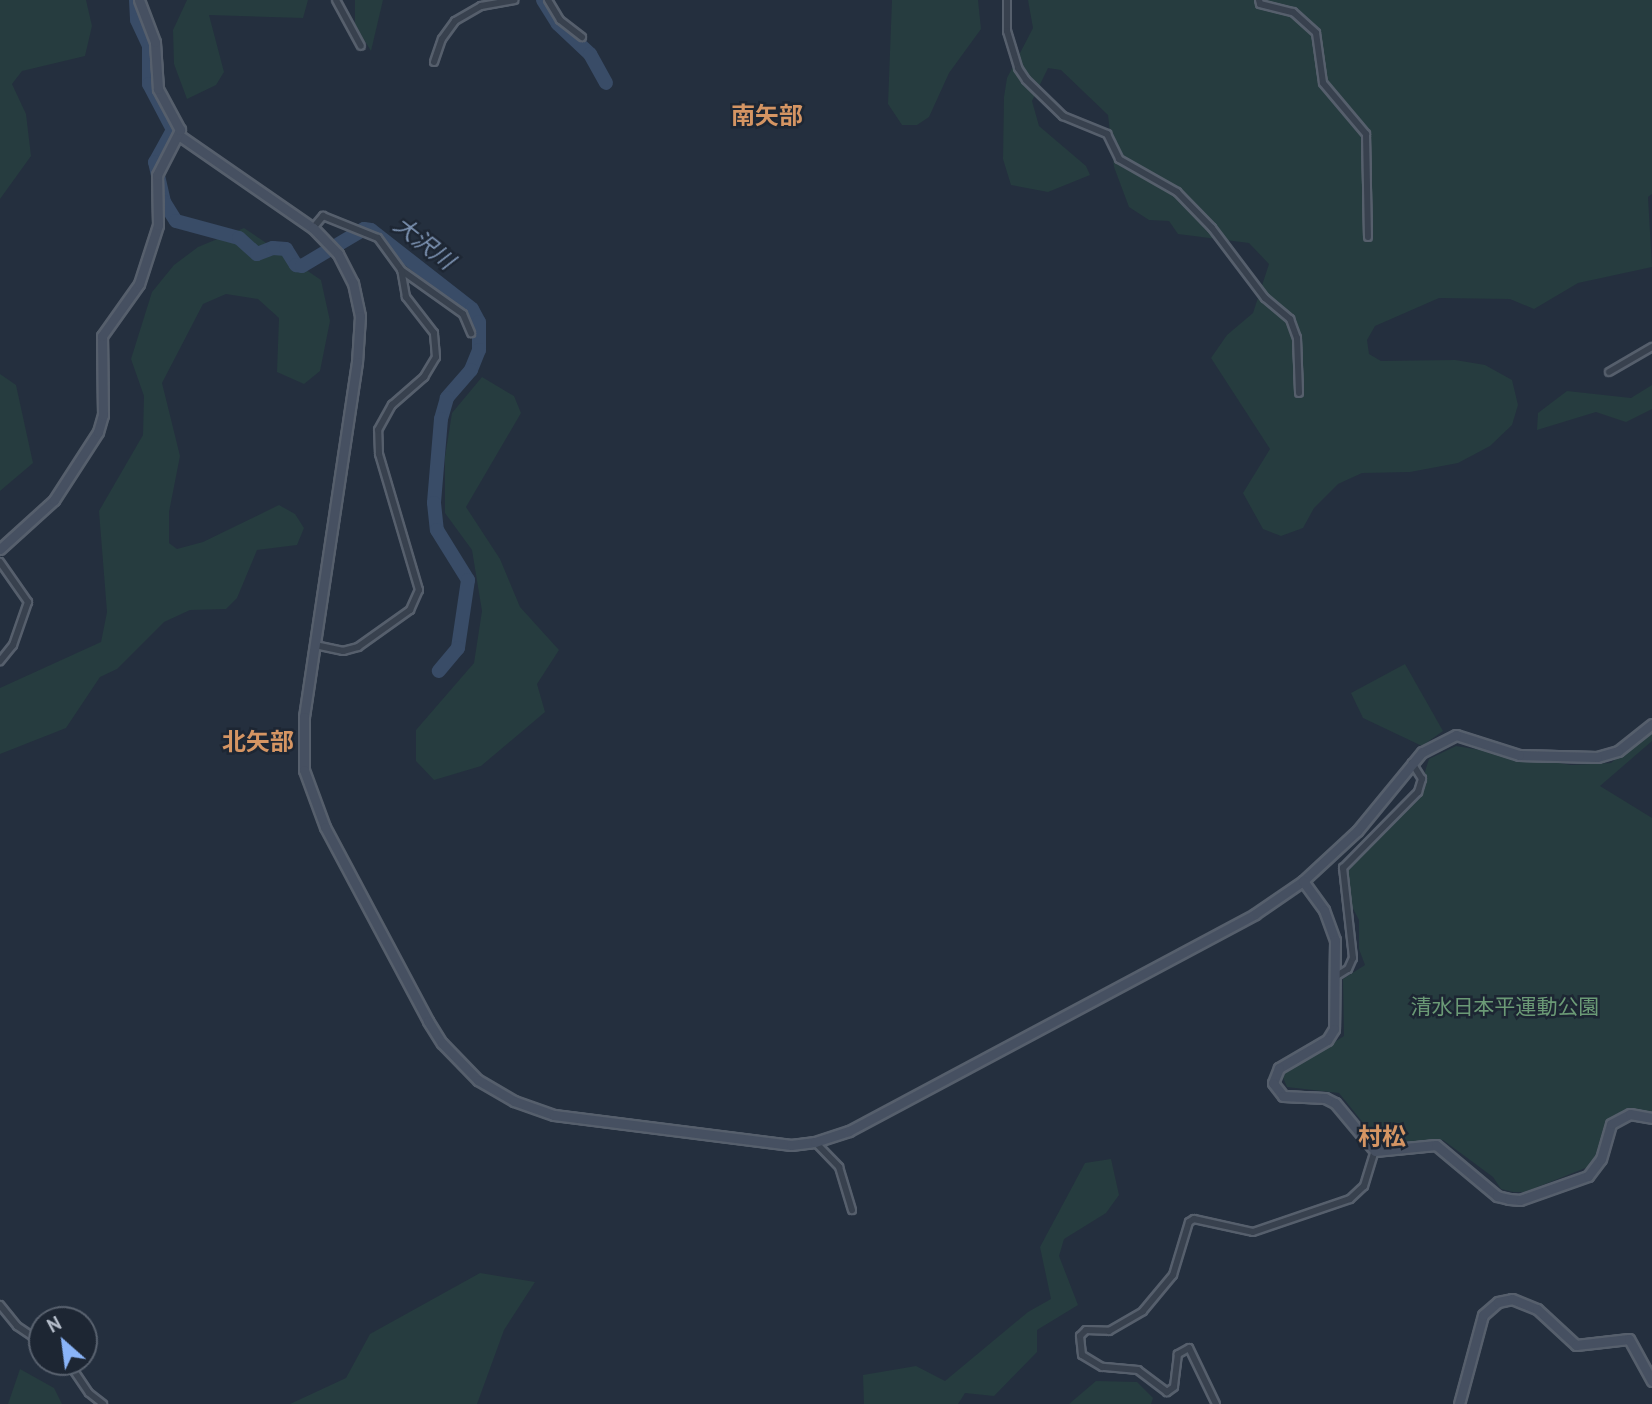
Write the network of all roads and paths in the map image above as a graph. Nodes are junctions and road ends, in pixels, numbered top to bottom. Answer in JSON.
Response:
{"nodes":[{"id":1,"x":139,"y":0,"type":"edge"},
{"id":2,"x":336,"y":0,"type":"edge"},
{"id":3,"x":514,"y":0,"type":"edge"},
{"id":4,"x":548,"y":0,"type":"edge"},
{"id":5,"x":1007,"y":0,"type":"edge"},
{"id":6,"x":1259,"y":0,"type":"edge"},
{"id":7,"x":582,"y":37,"type":"dead end"},
{"id":8,"x":361,"y":46,"type":"dead end"},
{"id":9,"x":434,"y":62,"type":"dead end"},
{"id":10,"x":180,"y":136,"type":"junction"},
{"id":11,"x":313,"y":228,"type":"junction"},
{"id":12,"x":1368,"y":237,"type":"dead end"},
{"id":13,"x":401,"y":270,"type":"junction"},
{"id":14,"x":471,"y":333,"type":"dead end"},
{"id":15,"x":1652,"y":347,"type":"edge"},
{"id":16,"x":1609,"y":372,"type":"dead end"},
{"id":17,"x":1299,"y":393,"type":"dead end"},
{"id":18,"x":0,"y":550,"type":"edge"},
{"id":19,"x":0,"y":562,"type":"edge"},
{"id":20,"x":315,"y":645,"type":"junction"},
{"id":21,"x":0,"y":661,"type":"edge"},
{"id":22,"x":1652,"y":724,"type":"edge"},
{"id":23,"x":1412,"y":763,"type":"junction"},
{"id":24,"x":1303,"y":881,"type":"junction"},
{"id":25,"x":1335,"y":977,"type":"junction"},
{"id":26,"x":1652,"y":1118,"type":"edge"},
{"id":27,"x":815,"y":1142,"type":"junction"},
{"id":28,"x":1376,"y":1151,"type":"junction"},
{"id":29,"x":852,"y":1210,"type":"dead end"},
{"id":30,"x":0,"y":1305,"type":"edge"},
{"id":31,"x":28,"y":1333,"type":"edge"},
{"id":32,"x":77,"y":1376,"type":"edge"},
{"id":33,"x":1652,"y":1381,"type":"edge"},
{"id":34,"x":1459,"y":1402,"type":"edge"},
{"id":35,"x":103,"y":1404,"type":"edge"},
{"id":36,"x":1216,"y":1404,"type":"edge"}],
"edges":[{"from":1,"to":10,"type":"street"},
{"from":2,"to":8,"type":"street"},
{"from":3,"to":9,"type":"street"},
{"from":4,"to":7,"type":"street"},
{"from":5,"to":17,"type":"street"},
{"from":6,"to":12,"type":"street"},
{"from":10,"to":11,"type":"street"},
{"from":10,"to":18,"type":"street"},
{"from":11,"to":13,"type":"street"},
{"from":11,"to":20,"type":"street"},
{"from":13,"to":14,"type":"street"},
{"from":13,"to":20,"type":"street"},
{"from":15,"to":16,"type":"street"},
{"from":19,"to":21,"type":"street"},
{"from":20,"to":27,"type":"street"},
{"from":22,"to":23,"type":"street"},
{"from":23,"to":24,"type":"street"},
{"from":23,"to":25,"type":"street"},
{"from":24,"to":25,"type":"street"},
{"from":24,"to":27,"type":"street"},
{"from":25,"to":28,"type":"street"},
{"from":26,"to":28,"type":"street"},
{"from":27,"to":29,"type":"street"},
{"from":28,"to":36,"type":"street"},
{"from":30,"to":31,"type":"street"},
{"from":32,"to":35,"type":"street"},
{"from":33,"to":34,"type":"street"}]}
